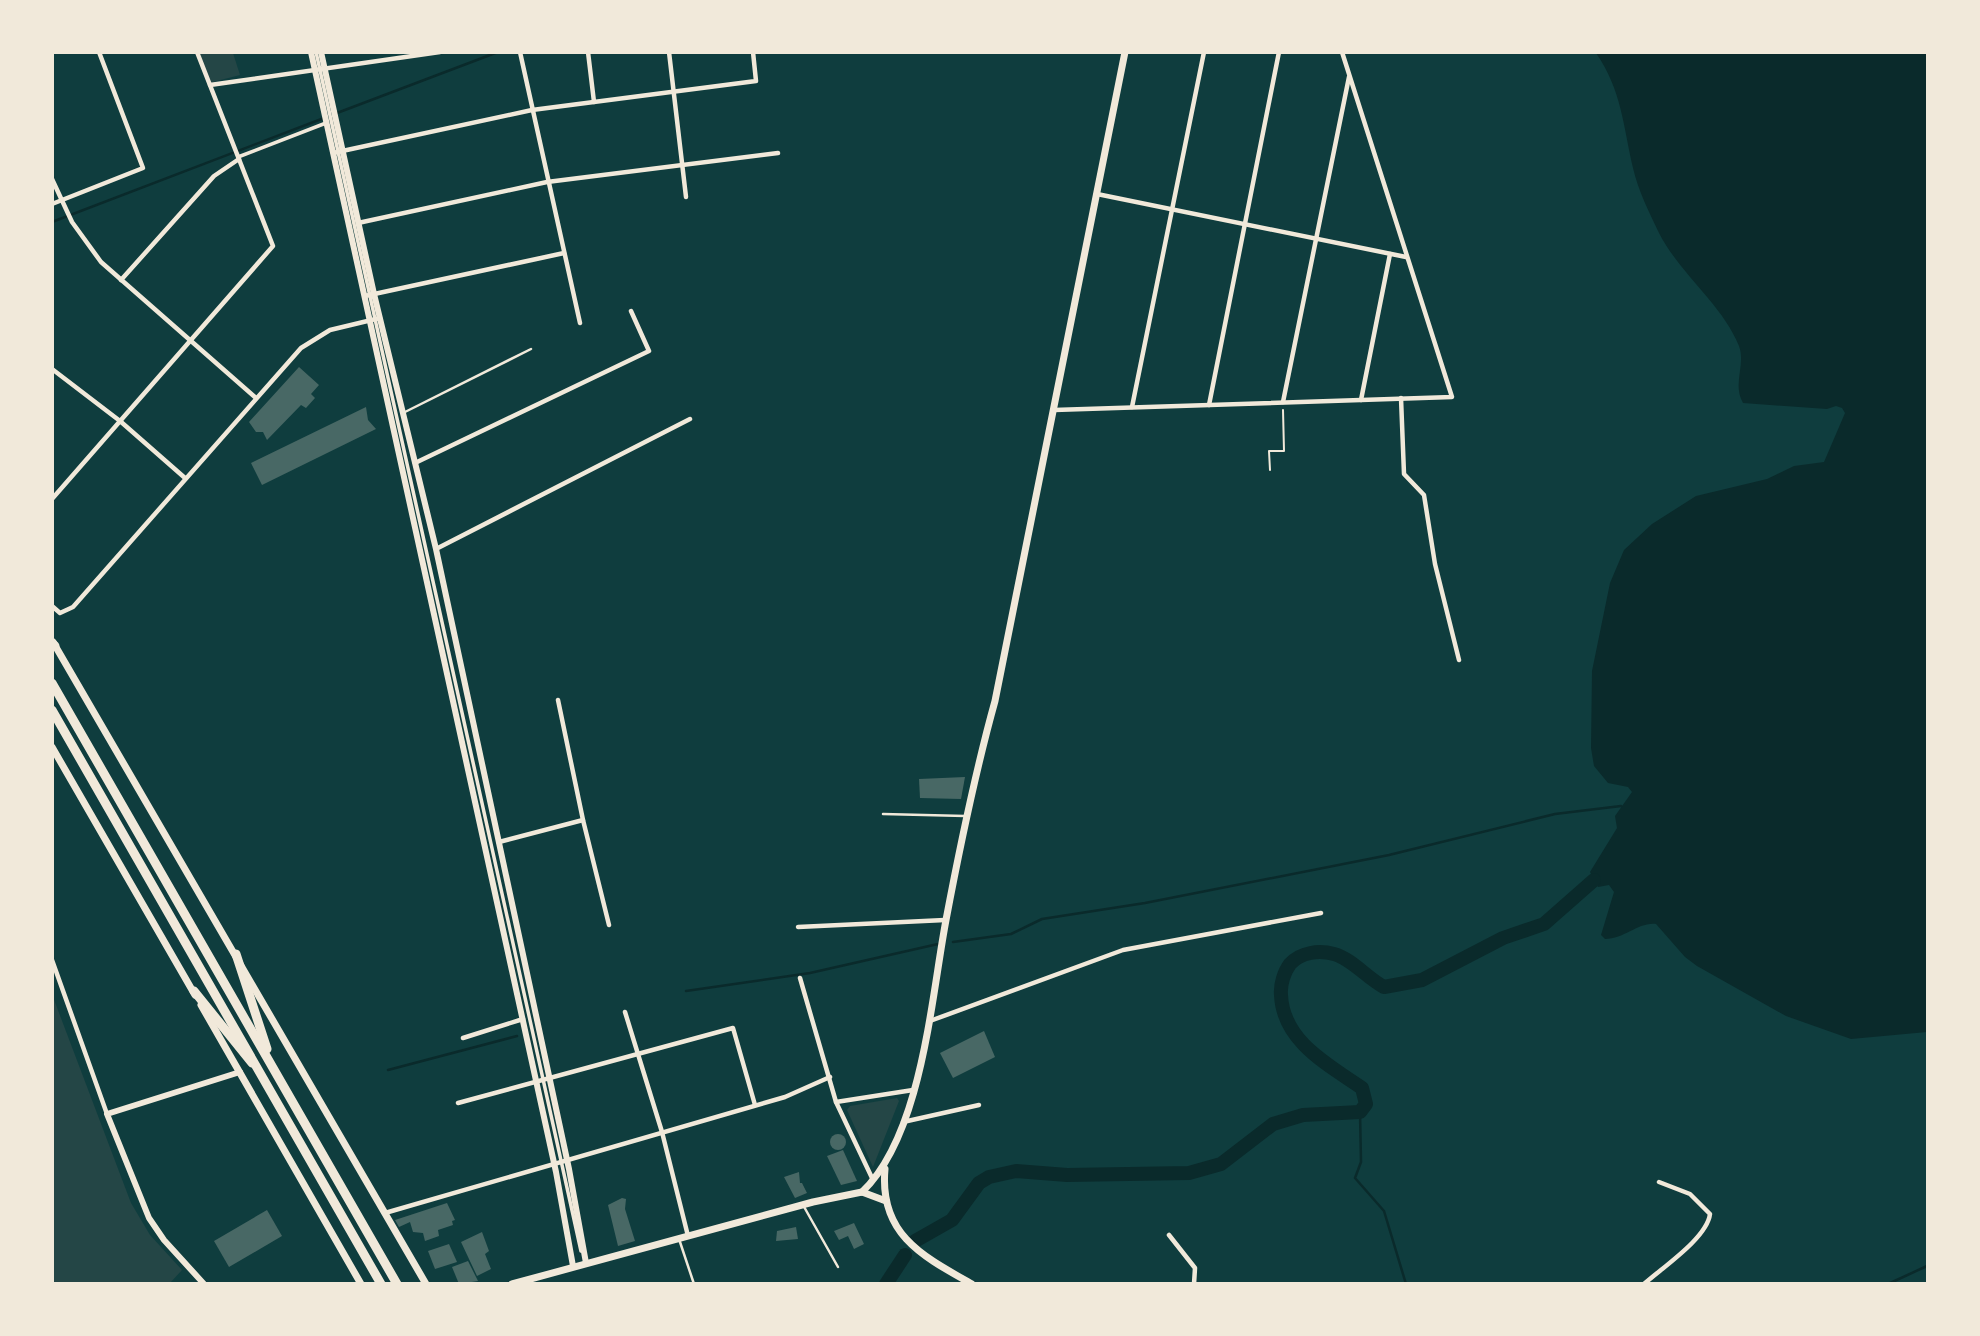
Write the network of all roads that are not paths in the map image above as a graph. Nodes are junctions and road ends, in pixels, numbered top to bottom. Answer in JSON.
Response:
{"nodes":[{"id":1,"x":99,"y":52,"type":"edge"},
{"id":2,"x":197,"y":52,"type":"edge"},
{"id":3,"x":311,"y":52,"type":"edge"},
{"id":4,"x":319,"y":52,"type":"edge"},
{"id":5,"x":440,"y":52,"type":"edge"},
{"id":6,"x":520,"y":52,"type":"edge"},
{"id":7,"x":588,"y":52,"type":"edge"},
{"id":8,"x":669,"y":52,"type":"edge"},
{"id":9,"x":752,"y":52,"type":"edge"},
{"id":10,"x":1125,"y":52,"type":"edge"},
{"id":11,"x":1204,"y":52,"type":"edge"},
{"id":12,"x":1279,"y":52,"type":"edge"},
{"id":13,"x":1342,"y":52,"type":"edge"},
{"id":14,"x":320,"y":71,"type":"junction"},
{"id":15,"x":1350,"y":76,"type":"junction"},
{"id":16,"x":209,"y":85,"type":"junction"},
{"id":17,"x":673,"y":91,"type":"junction"},
{"id":18,"x":594,"y":102,"type":"junction"},
{"id":19,"x":531,"y":110,"type":"junction"},
{"id":20,"x":330,"y":121,"type":"junction"},
{"id":21,"x":338,"y":152,"type":"junction"},
{"id":22,"x":778,"y":153,"type":"dead end"},
{"id":23,"x":238,"y":158,"type":"junction"},
{"id":24,"x":682,"y":164,"type":"junction"},
{"id":25,"x":52,"y":179,"type":"edge"},
{"id":26,"x":547,"y":183,"type":"junction"},
{"id":27,"x":1097,"y":194,"type":"junction"},
{"id":28,"x":686,"y":197,"type":"dead end"},
{"id":29,"x":62,"y":202,"type":"junction"},
{"id":30,"x":52,"y":204,"type":"edge"},
{"id":31,"x":1172,"y":209,"type":"junction"},
{"id":32,"x":359,"y":223,"type":"junction"},
{"id":33,"x":1245,"y":224,"type":"junction"},
{"id":34,"x":1317,"y":239,"type":"junction"},
{"id":35,"x":564,"y":254,"type":"junction"},
{"id":36,"x":1390,"y":254,"type":"junction"},
{"id":37,"x":1407,"y":257,"type":"junction"},
{"id":38,"x":121,"y":280,"type":"junction"},
{"id":39,"x":369,"y":295,"type":"junction"},
{"id":40,"x":631,"y":311,"type":"dead end"},
{"id":41,"x":374,"y":319,"type":"junction"},
{"id":42,"x":580,"y":323,"type":"dead end"},
{"id":43,"x":190,"y":341,"type":"junction"},
{"id":44,"x":531,"y":349,"type":"dead end"},
{"id":45,"x":52,"y":369,"type":"edge"},
{"id":46,"x":256,"y":398,"type":"junction"},
{"id":47,"x":1401,"y":398,"type":"junction"},
{"id":48,"x":1361,"y":400,"type":"junction"},
{"id":49,"x":1283,"y":402,"type":"junction"},
{"id":50,"x":1209,"y":405,"type":"junction"},
{"id":51,"x":1132,"y":407,"type":"junction"},
{"id":52,"x":1054,"y":410,"type":"junction"},
{"id":53,"x":403,"y":413,"type":"junction"},
{"id":54,"x":690,"y":419,"type":"dead end"},
{"id":55,"x":120,"y":421,"type":"junction"},
{"id":56,"x":415,"y":463,"type":"junction"},
{"id":57,"x":185,"y":478,"type":"junction"},
{"id":58,"x":52,"y":499,"type":"edge"},
{"id":59,"x":436,"y":549,"type":"junction"},
{"id":60,"x":52,"y":606,"type":"edge"},
{"id":61,"x":53,"y":642,"type":"edge"},
{"id":62,"x":459,"y":659,"type":"junction"},
{"id":63,"x":1459,"y":660,"type":"dead end"},
{"id":64,"x":448,"y":662,"type":"junction"},
{"id":65,"x":52,"y":683,"type":"edge"},
{"id":66,"x":558,"y":700,"type":"dead end"},
{"id":67,"x":52,"y":710,"type":"edge"},
{"id":68,"x":52,"y":747,"type":"edge"},
{"id":69,"x":883,"y":814,"type":"dead end"},
{"id":70,"x":968,"y":816,"type":"junction"},
{"id":71,"x":583,"y":820,"type":"junction"},
{"id":72,"x":499,"y":842,"type":"junction"},
{"id":73,"x":1321,"y":914,"type":"dead end"},
{"id":74,"x":946,"y":920,"type":"junction"},
{"id":75,"x":609,"y":925,"type":"dead end"},
{"id":76,"x":798,"y":927,"type":"dead end"},
{"id":77,"x":236,"y":954,"type":"junction"},
{"id":78,"x":52,"y":960,"type":"edge"},
{"id":79,"x":800,"y":978,"type":"dead end"},
{"id":80,"x":194,"y":991,"type":"junction"},
{"id":81,"x":625,"y":1012,"type":"dead end"},
{"id":82,"x":523,"y":1019,"type":"junction"},
{"id":83,"x":929,"y":1021,"type":"junction"},
{"id":84,"x":463,"y":1038,"type":"dead end"},
{"id":85,"x":639,"y":1053,"type":"junction"},
{"id":86,"x":273,"y":1067,"type":"junction"},
{"id":87,"x":240,"y":1072,"type":"junction"},
{"id":88,"x":830,"y":1077,"type":"junction"},
{"id":89,"x":543,"y":1080,"type":"junction"},
{"id":90,"x":270,"y":1086,"type":"junction"},
{"id":91,"x":913,"y":1090,"type":"junction"},
{"id":92,"x":836,"y":1102,"type":"junction"},
{"id":93,"x":458,"y":1104,"type":"dead end"},
{"id":94,"x":755,"y":1105,"type":"junction"},
{"id":95,"x":979,"y":1105,"type":"dead end"},
{"id":96,"x":107,"y":1114,"type":"junction"},
{"id":97,"x":902,"y":1123,"type":"junction"},
{"id":98,"x":662,"y":1132,"type":"junction"},
{"id":99,"x":561,"y":1162,"type":"junction"},
{"id":100,"x":885,"y":1167,"type":"junction"},
{"id":101,"x":874,"y":1181,"type":"junction"},
{"id":102,"x":1659,"y":1182,"type":"dead end"},
{"id":103,"x":862,"y":1192,"type":"junction"},
{"id":104,"x":886,"y":1201,"type":"junction"},
{"id":105,"x":803,"y":1205,"type":"junction"},
{"id":106,"x":385,"y":1213,"type":"junction"},
{"id":107,"x":1169,"y":1235,"type":"dead end"},
{"id":108,"x":688,"y":1236,"type":"junction"},
{"id":109,"x":679,"y":1239,"type":"junction"},
{"id":110,"x":581,"y":1251,"type":"dead end"},
{"id":111,"x":586,"y":1263,"type":"junction"},
{"id":112,"x":573,"y":1266,"type":"junction"},
{"id":113,"x":838,"y":1267,"type":"dead end"},
{"id":114,"x":204,"y":1283,"type":"edge"},
{"id":115,"x":361,"y":1283,"type":"edge"},
{"id":116,"x":382,"y":1283,"type":"edge"},
{"id":117,"x":397,"y":1283,"type":"edge"},
{"id":118,"x":426,"y":1283,"type":"edge"},
{"id":119,"x":512,"y":1283,"type":"edge"},
{"id":120,"x":694,"y":1283,"type":"edge"},
{"id":121,"x":972,"y":1283,"type":"edge"},
{"id":122,"x":1194,"y":1283,"type":"edge"},
{"id":123,"x":1644,"y":1283,"type":"edge"}],
"edges":[{"from":1,"to":29,"type":"street"},
{"from":2,"to":16,"type":"street"},
{"from":3,"to":14,"type":"main road"},
{"from":4,"to":14,"type":"main road"},
{"from":5,"to":14,"type":"street"},
{"from":6,"to":19,"type":"street"},
{"from":7,"to":18,"type":"street"},
{"from":8,"to":17,"type":"street"},
{"from":9,"to":17,"type":"street"},
{"from":10,"to":27,"type":"main road"},
{"from":11,"to":31,"type":"street"},
{"from":12,"to":33,"type":"street"},
{"from":13,"to":15,"type":"street"},
{"from":14,"to":16,"type":"street"},
{"from":14,"to":20,"type":"main road"},
{"from":15,"to":34,"type":"street"},
{"from":15,"to":37,"type":"street"},
{"from":16,"to":23,"type":"street"},
{"from":17,"to":18,"type":"street"},
{"from":17,"to":24,"type":"street"},
{"from":18,"to":19,"type":"street"},
{"from":19,"to":21,"type":"street"},
{"from":19,"to":26,"type":"street"},
{"from":20,"to":21,"type":"main road"},
{"from":20,"to":23,"type":"street"},
{"from":21,"to":32,"type":"main road"},
{"from":21,"to":39,"type":"main road"},
{"from":22,"to":24,"type":"street"},
{"from":23,"to":38,"type":"street"},
{"from":23,"to":43,"type":"street"},
{"from":24,"to":26,"type":"street"},
{"from":24,"to":28,"type":"street"},
{"from":25,"to":29,"type":"street"},
{"from":26,"to":32,"type":"street"},
{"from":26,"to":35,"type":"street"},
{"from":27,"to":31,"type":"street"},
{"from":27,"to":52,"type":"main road"},
{"from":29,"to":30,"type":"street"},
{"from":29,"to":38,"type":"street"},
{"from":31,"to":33,"type":"street"},
{"from":31,"to":51,"type":"street"},
{"from":32,"to":39,"type":"main road"},
{"from":33,"to":34,"type":"street"},
{"from":33,"to":50,"type":"street"},
{"from":34,"to":36,"type":"street"},
{"from":34,"to":49,"type":"street"},
{"from":35,"to":39,"type":"street"},
{"from":35,"to":42,"type":"street"},
{"from":36,"to":37,"type":"street"},
{"from":36,"to":48,"type":"street"},
{"from":37,"to":47,"type":"street"},
{"from":38,"to":43,"type":"street"},
{"from":39,"to":41,"type":"main road"},
{"from":39,"to":41,"type":"main road"},
{"from":40,"to":56,"type":"street"},
{"from":41,"to":46,"type":"street"},
{"from":41,"to":53,"type":"main road"},
{"from":41,"to":64,"type":"main road"},
{"from":43,"to":46,"type":"street"},
{"from":43,"to":55,"type":"street"},
{"from":44,"to":53,"type":"lane"},
{"from":45,"to":55,"type":"street"},
{"from":46,"to":57,"type":"street"},
{"from":47,"to":48,"type":"street"},
{"from":47,"to":63,"type":"street"},
{"from":48,"to":49,"type":"street"},
{"from":49,"to":50,"type":"street"},
{"from":50,"to":51,"type":"street"},
{"from":51,"to":52,"type":"street"},
{"from":52,"to":70,"type":"main road"},
{"from":53,"to":56,"type":"main road"},
{"from":54,"to":59,"type":"street"},
{"from":55,"to":57,"type":"street"},
{"from":55,"to":58,"type":"street"},
{"from":56,"to":59,"type":"main road"},
{"from":57,"to":60,"type":"street"},
{"from":59,"to":62,"type":"main road"},
{"from":61,"to":77,"type":"main road"},
{"from":62,"to":64,"type":"main road"},
{"from":62,"to":72,"type":"main road"},
{"from":64,"to":82,"type":"main road"},
{"from":64,"to":89,"type":"street"},
{"from":65,"to":86,"type":"highway"},
{"from":66,"to":71,"type":"street"},
{"from":67,"to":90,"type":"highway"},
{"from":68,"to":80,"type":"main road"},
{"from":69,"to":70,"type":"lane"},
{"from":70,"to":74,"type":"main road"},
{"from":71,"to":72,"type":"street"},
{"from":71,"to":75,"type":"street"},
{"from":72,"to":89,"type":"main road"},
{"from":73,"to":83,"type":"street"},
{"from":74,"to":76,"type":"street"},
{"from":74,"to":83,"type":"main road"},
{"from":77,"to":86,"type":"highway"},
{"from":77,"to":106,"type":"main road"},
{"from":78,"to":96,"type":"street"},
{"from":79,"to":88,"type":"street"},
{"from":80,"to":87,"type":"main road"},
{"from":80,"to":90,"type":"highway"},
{"from":81,"to":85,"type":"street"},
{"from":82,"to":84,"type":"street"},
{"from":82,"to":89,"type":"main road"},
{"from":83,"to":91,"type":"main road"},
{"from":85,"to":89,"type":"street"},
{"from":85,"to":94,"type":"street"},
{"from":85,"to":98,"type":"street"},
{"from":86,"to":117,"type":"highway"},
{"from":87,"to":96,"type":"main road"},
{"from":87,"to":115,"type":"main road"},
{"from":88,"to":92,"type":"street"},
{"from":88,"to":94,"type":"street"},
{"from":89,"to":93,"type":"street"},
{"from":89,"to":99,"type":"main road"},
{"from":89,"to":99,"type":"main road"},
{"from":90,"to":116,"type":"highway"},
{"from":91,"to":92,"type":"street"},
{"from":91,"to":97,"type":"main road"},
{"from":92,"to":101,"type":"street"},
{"from":94,"to":98,"type":"street"},
{"from":95,"to":97,"type":"street"},
{"from":96,"to":114,"type":"main road"},
{"from":97,"to":100,"type":"main road"},
{"from":98,"to":99,"type":"street"},
{"from":98,"to":108,"type":"street"},
{"from":99,"to":106,"type":"street"},
{"from":99,"to":110,"type":"street"},
{"from":99,"to":111,"type":"main road"},
{"from":99,"to":112,"type":"main road"},
{"from":100,"to":101,"type":"main road"},
{"from":100,"to":104,"type":"main road"},
{"from":101,"to":103,"type":"main road"},
{"from":102,"to":123,"type":"street"},
{"from":103,"to":104,"type":"main road"},
{"from":103,"to":105,"type":"main road"},
{"from":104,"to":121,"type":"main road"},
{"from":105,"to":108,"type":"main road"},
{"from":105,"to":113,"type":"lane"},
{"from":106,"to":118,"type":"main road"},
{"from":107,"to":122,"type":"street"},
{"from":108,"to":109,"type":"main road"},
{"from":109,"to":111,"type":"main road"},
{"from":109,"to":120,"type":"lane"},
{"from":111,"to":112,"type":"main road"},
{"from":112,"to":119,"type":"main road"}]}
